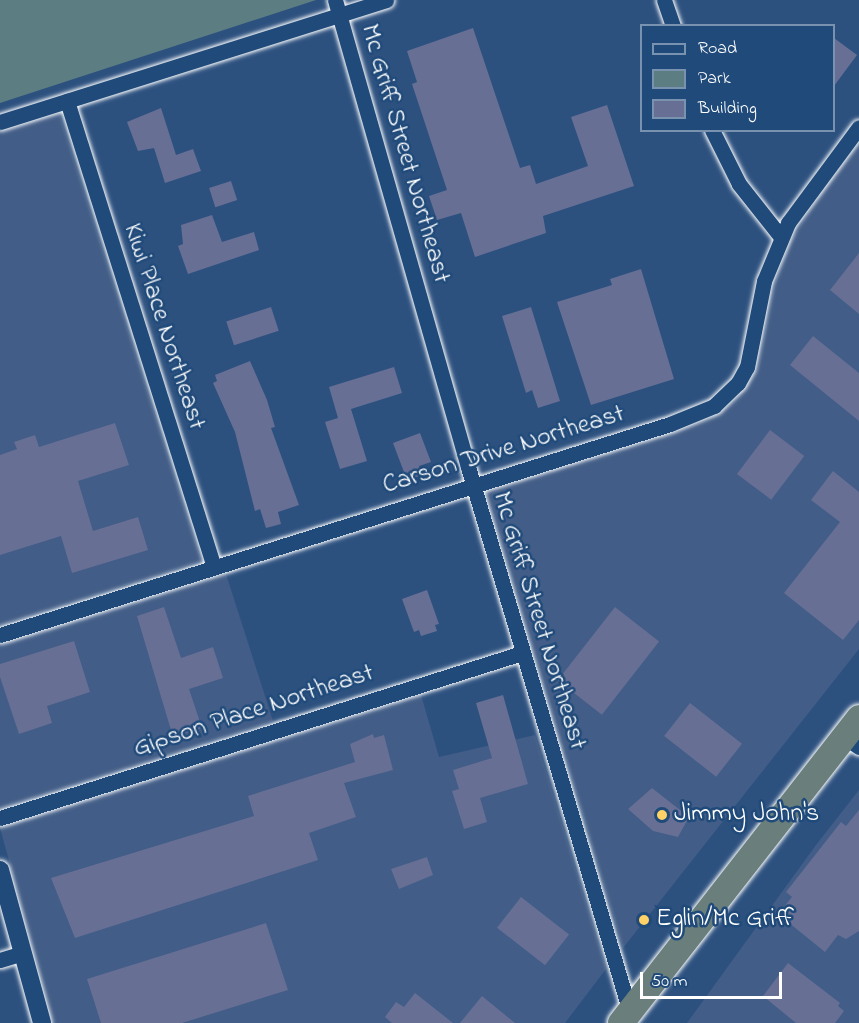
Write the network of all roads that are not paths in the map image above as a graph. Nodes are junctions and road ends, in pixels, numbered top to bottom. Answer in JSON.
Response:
{"nodes":[{"id":1,"x":386,"y":0,"type":"edge"},
{"id":2,"x":664,"y":0,"type":"edge"},
{"id":3,"x":338,"y":7,"type":"edge"},
{"id":4,"x":673,"y":24,"type":"edge"},
{"id":5,"x":67,"y":101,"type":"junction"},
{"id":6,"x":0,"y":122,"type":"edge"},
{"id":7,"x":859,"y":127,"type":"edge"},
{"id":8,"x":713,"y":132,"type":"edge"},
{"id":9,"x":781,"y":237,"type":"junction"},
{"id":10,"x":473,"y":486,"type":"junction"},
{"id":11,"x":214,"y":567,"type":"junction"},
{"id":12,"x":0,"y":635,"type":"edge"},
{"id":13,"x":522,"y":653,"type":"junction"},
{"id":14,"x":854,"y":734,"type":"edge"},
{"id":15,"x":0,"y":818,"type":"edge"},
{"id":16,"x":0,"y":870,"type":"edge"},
{"id":17,"x":23,"y":953,"type":"junction"},
{"id":18,"x":0,"y":960,"type":"edge"},
{"id":19,"x":626,"y":1018,"type":"edge"},
{"id":20,"x":42,"y":1023,"type":"edge"}],
"edges":[{"from":1,"to":3,"type":"street"},
{"from":2,"to":4,"type":"street"},
{"from":3,"to":5,"type":"street"},
{"from":3,"to":10,"type":"street","name":"Mc Griff Street Northeast"},
{"from":5,"to":6,"type":"street"},
{"from":5,"to":11,"type":"street","name":"Kiwi Place Northeast"},
{"from":7,"to":9,"type":"street","name":"Carson Drive Northeast"},
{"from":8,"to":9,"type":"street"},
{"from":9,"to":10,"type":"street","name":"Carson Drive Northeast"},
{"from":10,"to":11,"type":"street","name":"Carson Drive Northeast"},
{"from":10,"to":13,"type":"street","name":"Mc Griff Street Northeast"},
{"from":11,"to":12,"type":"street","name":"Carson Drive Northeast"},
{"from":13,"to":15,"type":"street","name":"Gipson Place Northeast"},
{"from":13,"to":19,"type":"street","name":"Mc Griff Street Northeast"},
{"from":14,"to":19,"type":"highway"},
{"from":16,"to":17,"type":"street"},
{"from":17,"to":18,"type":"street"},
{"from":17,"to":20,"type":"street"}]}
